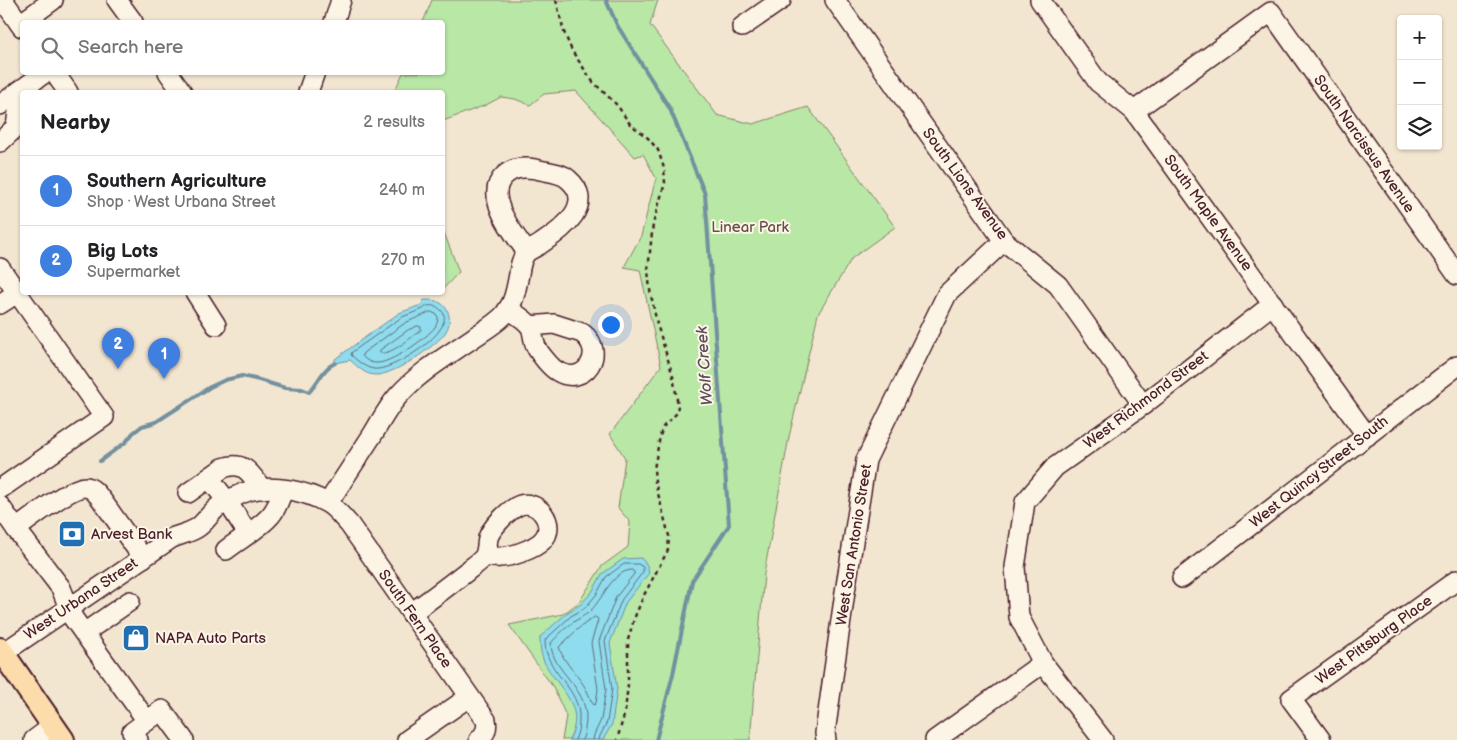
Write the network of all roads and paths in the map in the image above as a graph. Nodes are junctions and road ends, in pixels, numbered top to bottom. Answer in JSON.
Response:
{"nodes":[{"id":1,"x":3,"y":0,"type":"edge"},
{"id":2,"x":53,"y":0,"type":"edge"},
{"id":3,"x":117,"y":0,"type":"edge"},
{"id":4,"x":341,"y":0,"type":"edge"},
{"id":5,"x":556,"y":0,"type":"edge"},
{"id":6,"x":781,"y":0,"type":"edge"},
{"id":7,"x":835,"y":0,"type":"edge"},
{"id":8,"x":1040,"y":0,"type":"edge"},
{"id":9,"x":27,"y":20,"type":"edge"},
{"id":10,"x":132,"y":20,"type":"edge"},
{"id":11,"x":335,"y":20,"type":"edge"},
{"id":12,"x":20,"y":24,"type":"edge"},
{"id":13,"x":742,"y":27,"type":"dead end"},
{"id":14,"x":42,"y":75,"type":"edge"},
{"id":15,"x":56,"y":75,"type":"edge"},
{"id":16,"x":170,"y":75,"type":"edge"},
{"id":17,"x":315,"y":75,"type":"edge"},
{"id":18,"x":22,"y":90,"type":"edge"},
{"id":19,"x":67,"y":90,"type":"edge"},
{"id":20,"x":181,"y":90,"type":"edge"},
{"id":21,"x":309,"y":90,"type":"edge"},
{"id":22,"x":20,"y":91,"type":"edge"},
{"id":23,"x":20,"y":102,"type":"edge"},
{"id":24,"x":0,"y":105,"type":"edge"},
{"id":25,"x":1134,"y":111,"type":"junction"},
{"id":26,"x":0,"y":142,"type":"edge"},
{"id":27,"x":1004,"y":241,"type":"junction"},
{"id":28,"x":527,"y":252,"type":"junction"},
{"id":29,"x":0,"y":268,"type":"edge"},
{"id":30,"x":1457,"y":275,"type":"edge"},
{"id":31,"x":17,"y":292,"type":"junction"},
{"id":32,"x":197,"y":295,"type":"edge"},
{"id":33,"x":0,"y":304,"type":"edge"},
{"id":34,"x":1273,"y":304,"type":"junction"},
{"id":35,"x":508,"y":309,"type":"junction"},
{"id":36,"x":216,"y":325,"type":"dead end"},
{"id":37,"x":530,"y":326,"type":"dead end"},
{"id":38,"x":1457,"y":366,"type":"edge"},
{"id":39,"x":1143,"y":405,"type":"junction"},
{"id":40,"x":1367,"y":436,"type":"junction"},
{"id":41,"x":210,"y":478,"type":"junction"},
{"id":42,"x":0,"y":489,"type":"edge"},
{"id":43,"x":262,"y":489,"type":"junction"},
{"id":44,"x":283,"y":490,"type":"junction"},
{"id":45,"x":188,"y":493,"type":"dead end"},
{"id":46,"x":227,"y":502,"type":"junction"},
{"id":47,"x":328,"y":504,"type":"junction"},
{"id":48,"x":0,"y":506,"type":"edge"},
{"id":49,"x":16,"y":529,"type":"junction"},
{"id":50,"x":248,"y":534,"type":"junction"},
{"id":51,"x":226,"y":550,"type":"dead end"},
{"id":52,"x":485,"y":556,"type":"dead end"},
{"id":53,"x":143,"y":558,"type":"junction"},
{"id":54,"x":1182,"y":578,"type":"dead end"},
{"id":55,"x":1457,"y":580,"type":"edge"},
{"id":56,"x":130,"y":601,"type":"dead end"},
{"id":57,"x":70,"y":608,"type":"junction"},
{"id":58,"x":411,"y":613,"type":"junction"},
{"id":59,"x":84,"y":633,"type":"junction"},
{"id":60,"x":1,"y":651,"type":"edge"},
{"id":61,"x":1043,"y":663,"type":"junction"},
{"id":62,"x":469,"y":697,"type":"junction"},
{"id":63,"x":147,"y":721,"type":"junction"},
{"id":64,"x":58,"y":733,"type":"edge"},
{"id":65,"x":34,"y":740,"type":"edge"},
{"id":66,"x":138,"y":740,"type":"edge"},
{"id":67,"x":184,"y":740,"type":"edge"},
{"id":68,"x":407,"y":740,"type":"edge"},
{"id":69,"x":478,"y":740,"type":"edge"},
{"id":70,"x":617,"y":740,"type":"edge"},
{"id":71,"x":826,"y":740,"type":"edge"},
{"id":72,"x":935,"y":740,"type":"edge"},
{"id":73,"x":1103,"y":740,"type":"edge"},
{"id":74,"x":1321,"y":740,"type":"edge"}],
"edges":[{"from":1,"to":12,"type":"street"},
{"from":2,"to":9,"type":"street"},
{"from":3,"to":10,"type":"street"},
{"from":4,"to":11,"type":"street"},
{"from":5,"to":70,"type":"path"},
{"from":6,"to":13,"type":"street"},
{"from":7,"to":27,"type":"street","name":"South Lions Avenue"},
{"from":8,"to":25,"type":"street","name":"South Maple Avenue"},
{"from":14,"to":18,"type":"street"},
{"from":15,"to":19,"type":"street"},
{"from":16,"to":20,"type":"street"},
{"from":17,"to":21,"type":"street"},
{"from":22,"to":24,"type":"street"},
{"from":23,"to":26,"type":"street"},
{"from":25,"to":30,"type":"street","name":"South Narcissus Avenue"},
{"from":25,"to":34,"type":"street","name":"South Maple Avenue"},
{"from":27,"to":39,"type":"street","name":"South Lions Avenue"},
{"from":27,"to":71,"type":"street","name":"West San Antonio Street"},
{"from":28,"to":28,"type":"street"},
{"from":28,"to":35,"type":"street"},
{"from":29,"to":31,"type":"street"},
{"from":31,"to":33,"type":"street"},
{"from":31,"to":42,"type":"street"},
{"from":32,"to":36,"type":"street"},
{"from":34,"to":39,"type":"street","name":"West Richmond Street"},
{"from":34,"to":40,"type":"street","name":"South Maple Avenue"},
{"from":35,"to":37,"type":"street"},
{"from":35,"to":47,"type":"street"},
{"from":38,"to":40,"type":"street","name":"West Quincy Street South"},
{"from":39,"to":61,"type":"street","name":"West Richmond Street"},
{"from":40,"to":54,"type":"street","name":"West Quincy Street South"},
{"from":41,"to":43,"type":"street"},
{"from":41,"to":45,"type":"street"},
{"from":41,"to":46,"type":"street"},
{"from":43,"to":44,"type":"street","name":"West Urbana Street"},
{"from":43,"to":46,"type":"street","name":"West Urbana Street"},
{"from":44,"to":47,"type":"street","name":"West Urbana Street"},
{"from":44,"to":50,"type":"street"},
{"from":46,"to":50,"type":"street"},
{"from":46,"to":53,"type":"street","name":"West Urbana Street"},
{"from":47,"to":58,"type":"street","name":"South Fern Place"},
{"from":48,"to":49,"type":"street"},
{"from":49,"to":53,"type":"street"},
{"from":49,"to":57,"type":"street"},
{"from":50,"to":51,"type":"street"},
{"from":52,"to":58,"type":"street"},
{"from":53,"to":57,"type":"street","name":"West Urbana Street"},
{"from":55,"to":74,"type":"street","name":"West Pittsburg Place"},
{"from":56,"to":59,"type":"street"},
{"from":57,"to":59,"type":"street"},
{"from":57,"to":60,"type":"street","name":"West Urbana Street"},
{"from":58,"to":62,"type":"street","name":"South Fern Place"},
{"from":59,"to":63,"type":"street"},
{"from":60,"to":64,"type":"main road"},
{"from":61,"to":72,"type":"street"},
{"from":61,"to":73,"type":"street"},
{"from":62,"to":68,"type":"street"},
{"from":62,"to":69,"type":"street","name":"South Fern Place"},
{"from":63,"to":66,"type":"street"},
{"from":63,"to":67,"type":"street"},
{"from":64,"to":65,"type":"street"}]}
